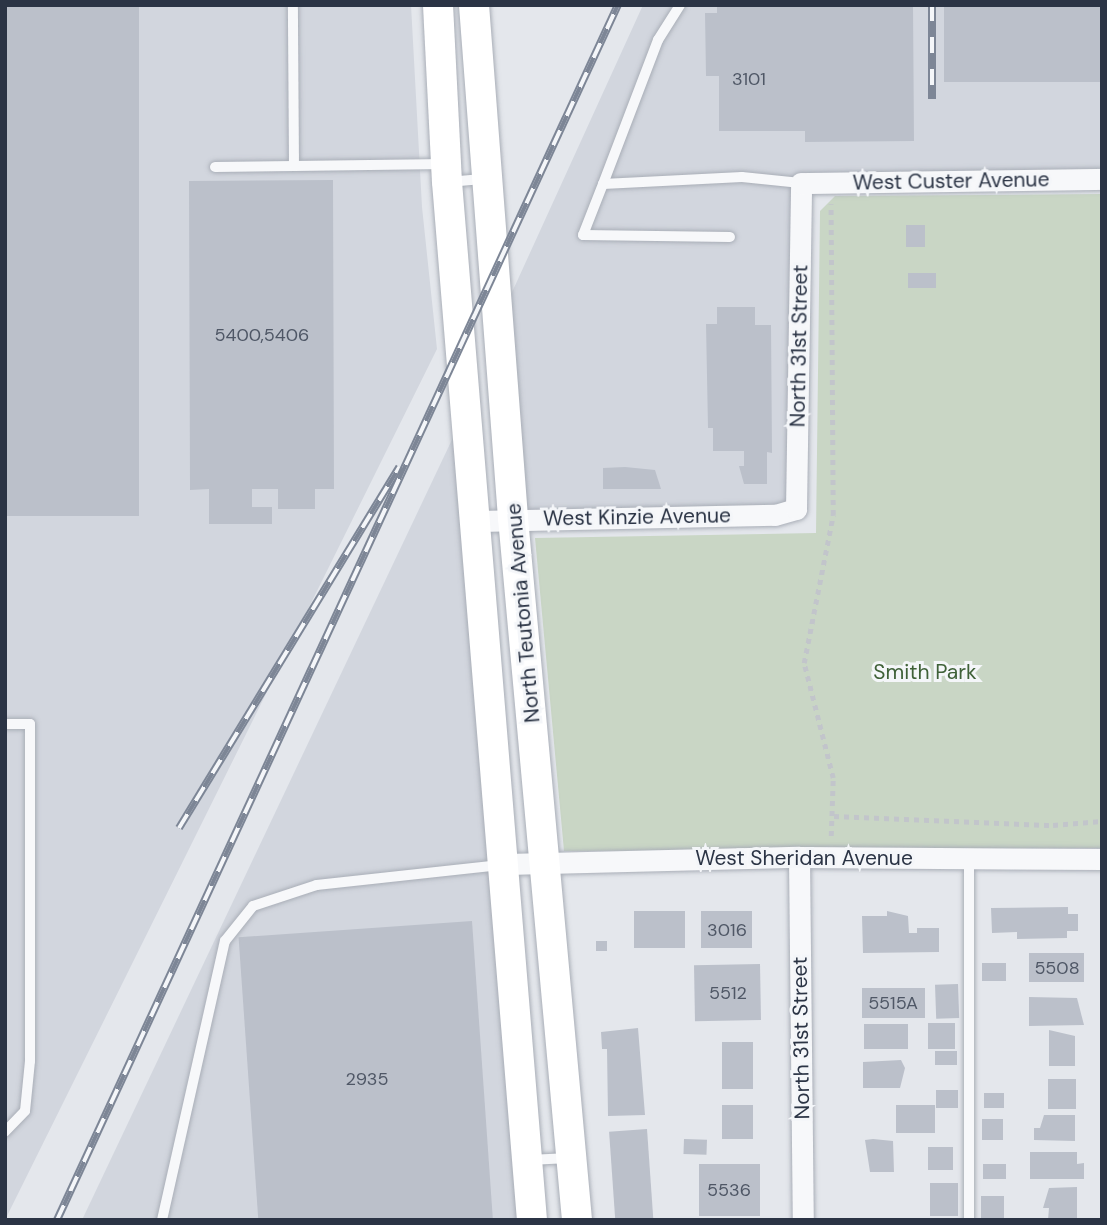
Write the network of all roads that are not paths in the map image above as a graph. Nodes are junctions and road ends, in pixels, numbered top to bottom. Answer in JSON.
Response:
{"nodes":[{"id":1,"x":293,"y":5,"type":"edge"},
{"id":2,"x":438,"y":5,"type":"edge"},
{"id":3,"x":474,"y":5,"type":"edge"},
{"id":4,"x":680,"y":5,"type":"edge"},
{"id":5,"x":294,"y":166,"type":"junction"},
{"id":6,"x":215,"y":167,"type":"dead end"},
{"id":7,"x":446,"y":173,"type":"junction"},
{"id":8,"x":488,"y":179,"type":"junction"},
{"id":9,"x":1102,"y":179,"type":"edge"},
{"id":10,"x":801,"y":183,"type":"junction"},
{"id":11,"x":603,"y":184,"type":"junction"},
{"id":12,"x":730,"y":237,"type":"dead end"},
{"id":13,"x":796,"y":509,"type":"joint"},
{"id":14,"x":513,"y":518,"type":"junction"},
{"id":15,"x":478,"y":521,"type":"junction"},
{"id":16,"x":5,"y":724,"type":"edge"},
{"id":17,"x":799,"y":857,"type":"junction"},
{"id":18,"x":970,"y":858,"type":"junction"},
{"id":19,"x":1102,"y":859,"type":"edge"},
{"id":20,"x":546,"y":863,"type":"junction"},
{"id":21,"x":506,"y":864,"type":"junction"},
{"id":22,"x":5,"y":1132,"type":"edge"},
{"id":23,"x":572,"y":1158,"type":"junction"},
{"id":24,"x":527,"y":1160,"type":"junction"},
{"id":25,"x":162,"y":1220,"type":"edge"},
{"id":26,"x":532,"y":1220,"type":"edge"},
{"id":27,"x":577,"y":1220,"type":"edge"},
{"id":28,"x":803,"y":1220,"type":"edge"},
{"id":29,"x":970,"y":1220,"type":"edge"}],
"edges":[{"from":1,"to":5,"type":"lane"},
{"from":2,"to":7,"type":"main road","name":"North Teutonia Avenue"},
{"from":3,"to":8,"type":"main road","name":"North Teutonia Avenue"},
{"from":4,"to":11,"type":"lane"},
{"from":5,"to":6,"type":"lane"},
{"from":5,"to":7,"type":"lane"},
{"from":7,"to":8,"type":"lane"},
{"from":7,"to":15,"type":"main road","name":"North Teutonia Avenue"},
{"from":8,"to":14,"type":"main road","name":"North Teutonia Avenue"},
{"from":9,"to":10,"type":"street","name":"West Custer Avenue"},
{"from":10,"to":11,"type":"lane"},
{"from":10,"to":13,"type":"street","name":"North 31st Street"},
{"from":11,"to":12,"type":"lane"},
{"from":13,"to":14,"type":"street","name":"West Kinzie Avenue"},
{"from":14,"to":15,"type":"street","name":"West Kinzie Avenue"},
{"from":14,"to":20,"type":"main road","name":"North Teutonia Avenue"},
{"from":15,"to":21,"type":"main road","name":"North Teutonia Avenue"},
{"from":16,"to":22,"type":"lane"},
{"from":17,"to":18,"type":"street","name":"West Sheridan Avenue"},
{"from":17,"to":20,"type":"street","name":"West Sheridan Avenue"},
{"from":17,"to":28,"type":"street","name":"North 31st Street"},
{"from":18,"to":19,"type":"street","name":"West Sheridan Avenue"},
{"from":18,"to":29,"type":"lane"},
{"from":20,"to":21,"type":"street","name":"West Sheridan Avenue"},
{"from":20,"to":23,"type":"main road","name":"North Teutonia Avenue"},
{"from":21,"to":24,"type":"main road","name":"North Teutonia Avenue"},
{"from":21,"to":25,"type":"lane"},
{"from":23,"to":24,"type":"lane"},
{"from":23,"to":27,"type":"main road","name":"North Teutonia Avenue"},
{"from":24,"to":26,"type":"main road","name":"North Teutonia Avenue"}]}
